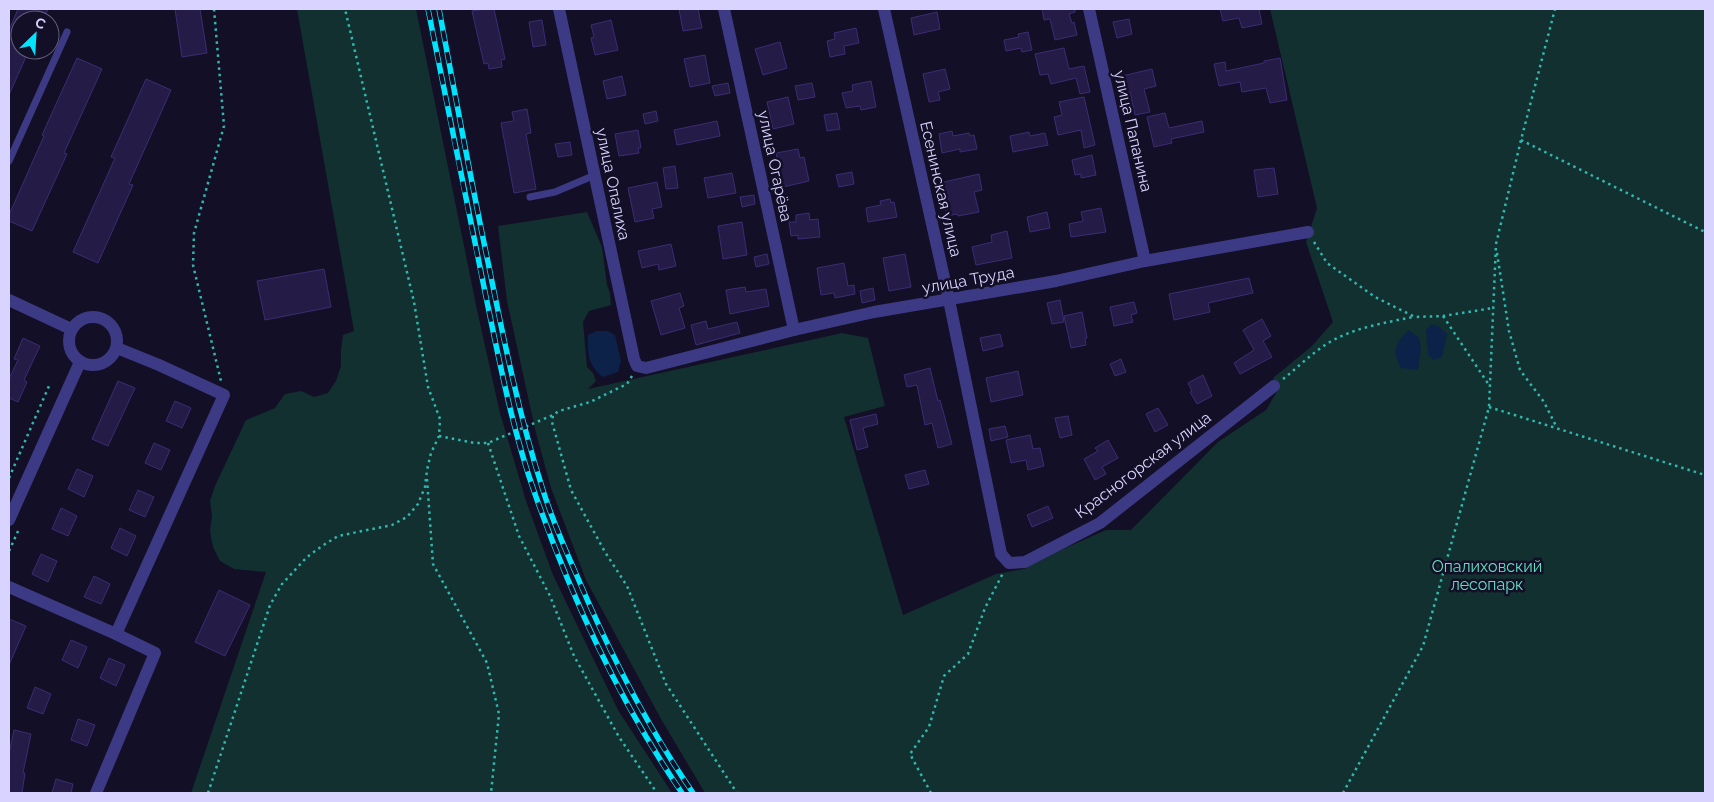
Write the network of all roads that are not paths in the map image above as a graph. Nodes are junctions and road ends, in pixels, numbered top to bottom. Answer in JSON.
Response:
{"nodes":[{"id":1,"x":559,"y":9,"type":"edge"},
{"id":2,"x":724,"y":9,"type":"edge"},
{"id":3,"x":884,"y":9,"type":"edge"},
{"id":4,"x":1089,"y":9,"type":"edge"},
{"id":5,"x":67,"y":32,"type":"dead end"},
{"id":6,"x":9,"y":161,"type":"edge"},
{"id":7,"x":595,"y":174,"type":"junction"},
{"id":8,"x":530,"y":197,"type":"dead end"},
{"id":9,"x":1308,"y":232,"type":"road end"},
{"id":10,"x":1145,"y":261,"type":"junction"},
{"id":11,"x":9,"y":300,"type":"edge"},
{"id":12,"x":949,"y":300,"type":"junction"},
{"id":13,"x":71,"y":329,"type":"junction"},
{"id":14,"x":794,"y":330,"type":"junction"},
{"id":15,"x":117,"y":348,"type":"junction"},
{"id":16,"x":80,"y":362,"type":"junction"},
{"id":17,"x":637,"y":366,"type":"joint"},
{"id":18,"x":1274,"y":386,"type":"road end"},
{"id":19,"x":9,"y":520,"type":"edge"},
{"id":20,"x":1005,"y":559,"type":"joint"},
{"id":21,"x":9,"y":587,"type":"edge"},
{"id":22,"x":116,"y":634,"type":"junction"},
{"id":23,"x":96,"y":793,"type":"edge"}],
"edges":[{"from":1,"to":7,"type":"street","name":"улица Опалиха"},
{"from":2,"to":14,"type":"street","name":"улица Огарёва"},
{"from":3,"to":12,"type":"street","name":"Есенинская улица"},
{"from":4,"to":10,"type":"street","name":"улица Папанина"},
{"from":5,"to":6,"type":"lane"},
{"from":7,"to":8,"type":"lane"},
{"from":7,"to":17,"type":"street","name":"улица Опалиха"},
{"from":9,"to":10,"type":"street","name":"улица Труда"},
{"from":10,"to":12,"type":"street","name":"улица Труда"},
{"from":11,"to":13,"type":"street"},
{"from":12,"to":14,"type":"street","name":"улица Труда"},
{"from":12,"to":20,"type":"street","name":"Есенинская улица"},
{"from":13,"to":15,"type":"street"},
{"from":13,"to":16,"type":"street"},
{"from":14,"to":17,"type":"street","name":"улица Труда"},
{"from":15,"to":16,"type":"street"},
{"from":15,"to":22,"type":"street"},
{"from":16,"to":19,"type":"street"},
{"from":18,"to":20,"type":"street","name":"Красногорская улица"},
{"from":21,"to":22,"type":"street"},
{"from":22,"to":23,"type":"street"}]}
